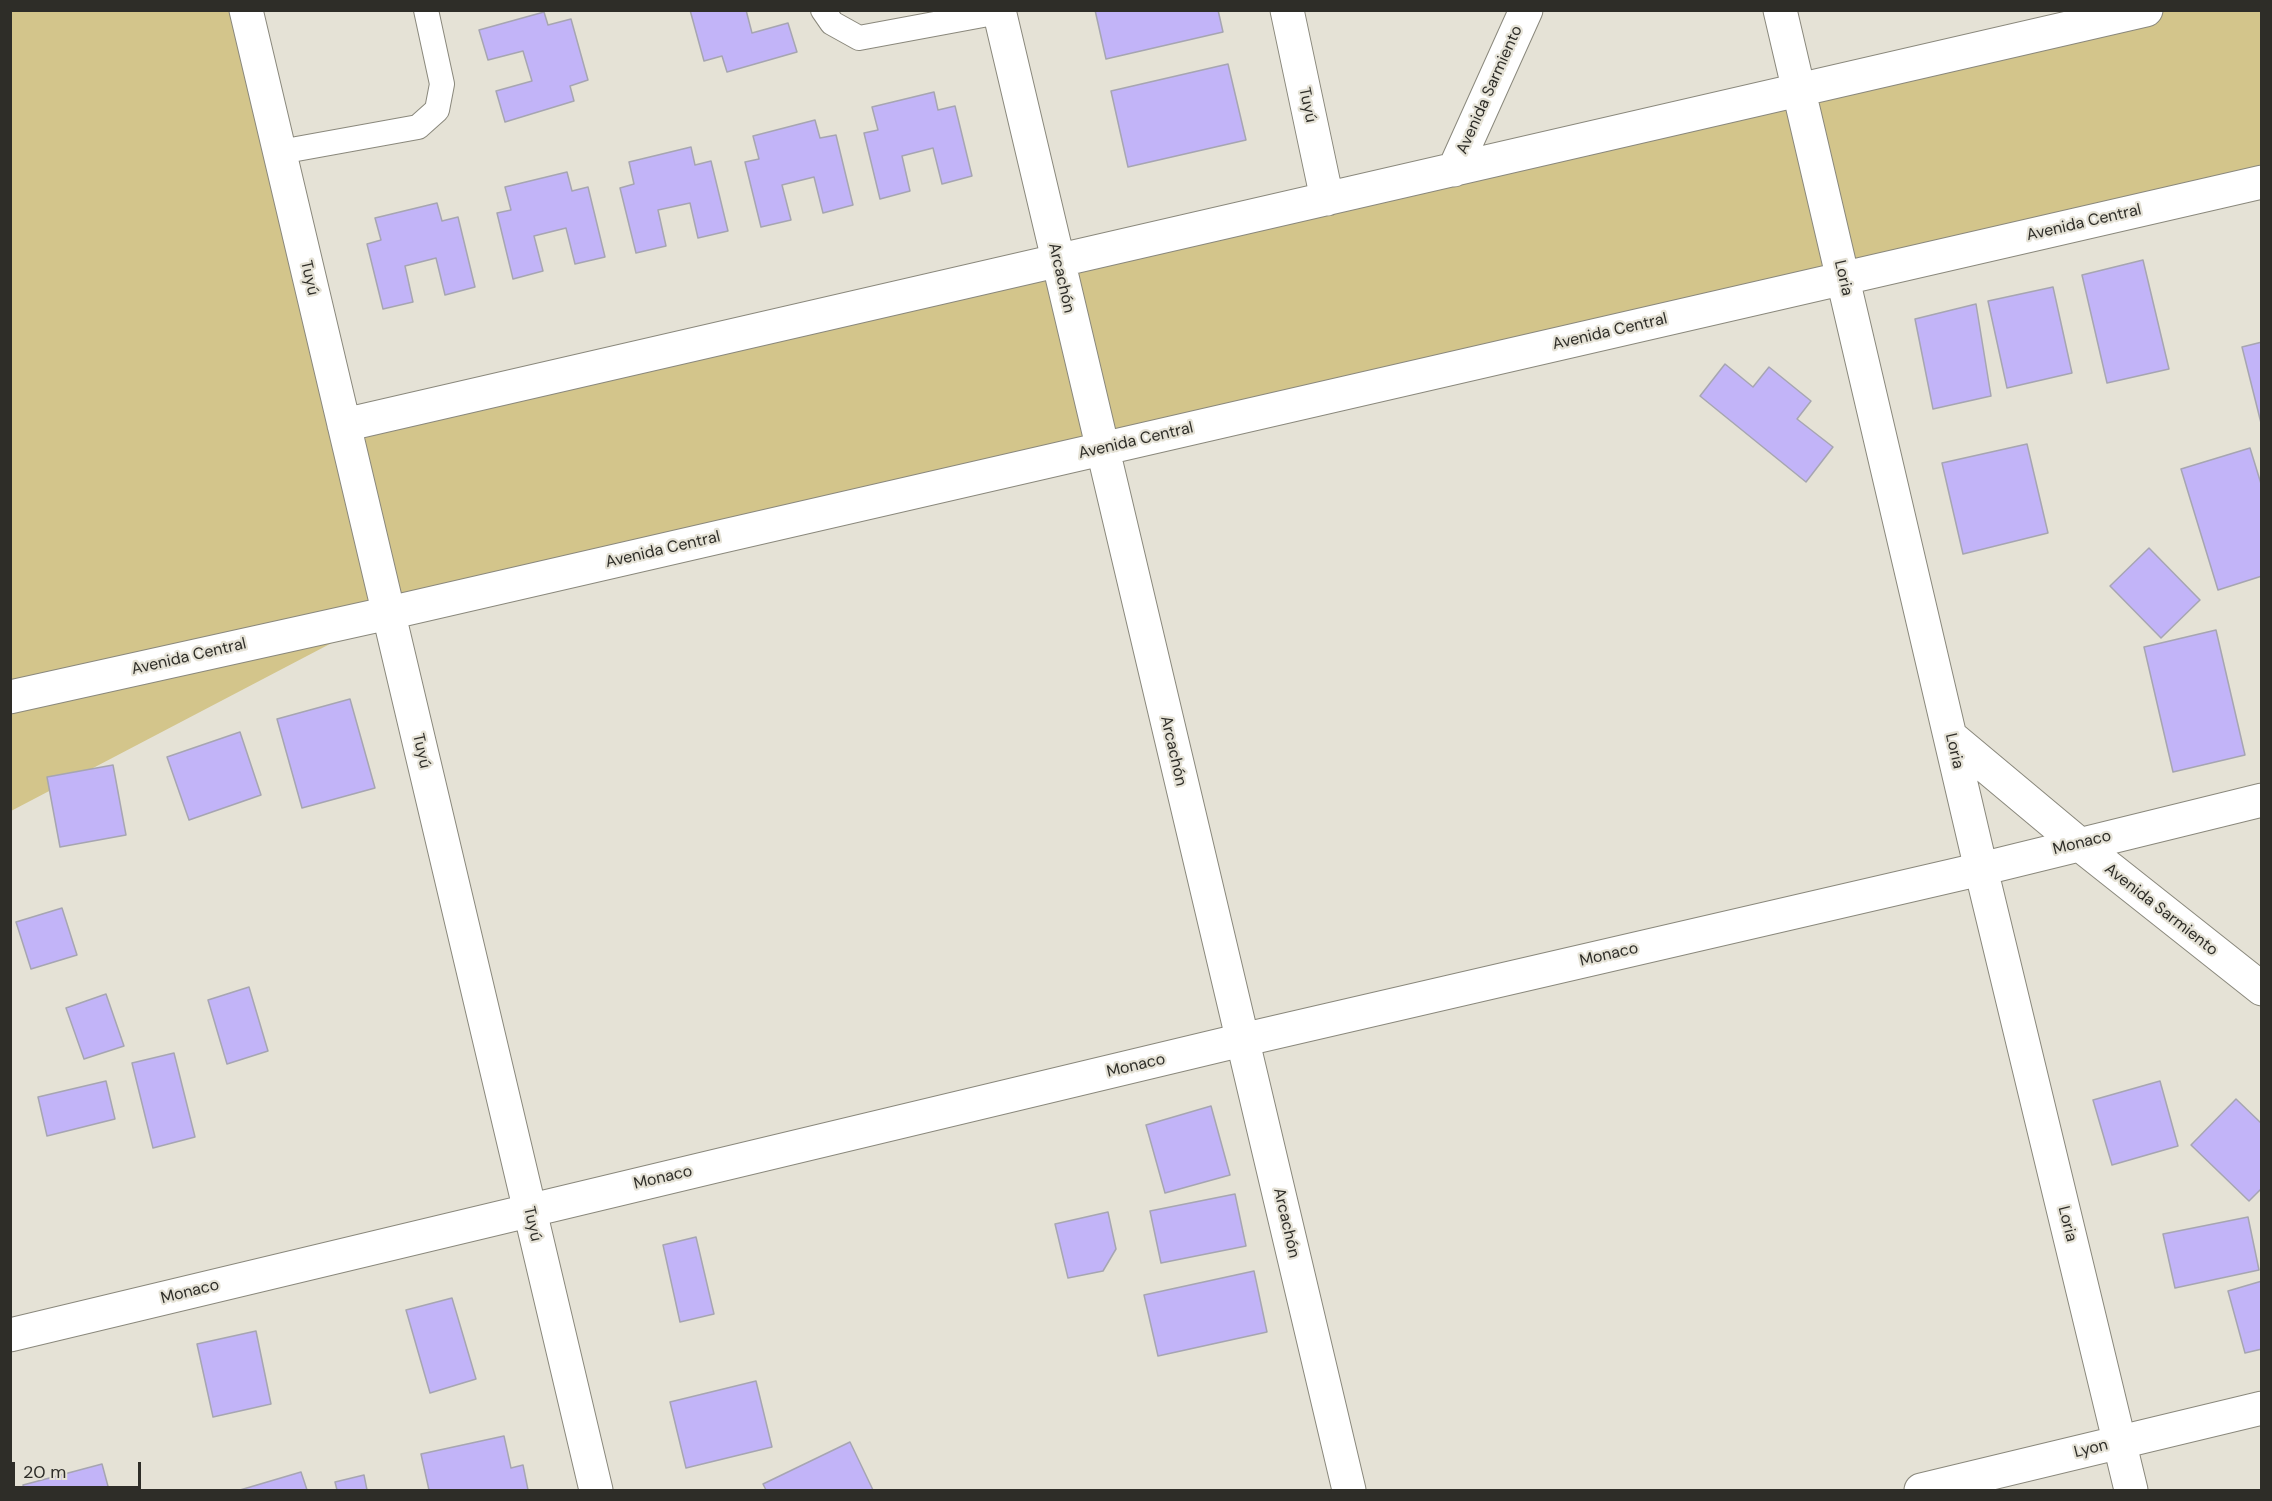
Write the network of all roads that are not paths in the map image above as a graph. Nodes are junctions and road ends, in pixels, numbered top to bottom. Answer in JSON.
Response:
{"nodes":[{"id":1,"x":246,"y":10,"type":"edge"},
{"id":2,"x":426,"y":10,"type":"edge"},
{"id":3,"x":823,"y":10,"type":"edge"},
{"id":4,"x":1287,"y":10,"type":"edge"},
{"id":5,"x":1526,"y":10,"type":"edge"},
{"id":6,"x":1780,"y":10,"type":"edge"},
{"id":7,"x":2146,"y":10,"type":"edge"},
{"id":8,"x":999,"y":11,"type":"edge"},
{"id":9,"x":1799,"y":90,"type":"junction"},
{"id":10,"x":280,"y":152,"type":"junction"},
{"id":11,"x":1454,"y":170,"type":"junction"},
{"id":12,"x":2262,"y":182,"type":"edge"},
{"id":13,"x":1327,"y":199,"type":"junction"},
{"id":14,"x":1057,"y":261,"type":"junction"},
{"id":15,"x":1843,"y":279,"type":"junction"},
{"id":16,"x":344,"y":424,"type":"junction"},
{"id":17,"x":1102,"y":449,"type":"junction"},
{"id":18,"x":388,"y":613,"type":"junction"},
{"id":19,"x":10,"y":697,"type":"edge"},
{"id":20,"x":1951,"y":737,"type":"junction"},
{"id":21,"x":2262,"y":800,"type":"edge"},
{"id":22,"x":2079,"y":844,"type":"junction"},
{"id":23,"x":1981,"y":869,"type":"junction"},
{"id":24,"x":2262,"y":989,"type":"edge"},
{"id":25,"x":1242,"y":1040,"type":"junction"},
{"id":26,"x":529,"y":1210,"type":"junction"},
{"id":27,"x":10,"y":1335,"type":"edge"},
{"id":28,"x":2262,"y":1408,"type":"edge"},
{"id":29,"x":2120,"y":1443,"type":"junction"},
{"id":30,"x":596,"y":1491,"type":"edge"},
{"id":31,"x":1349,"y":1491,"type":"edge"},
{"id":32,"x":1921,"y":1491,"type":"edge"},
{"id":33,"x":2131,"y":1491,"type":"edge"}],
"edges":[{"from":1,"to":10,"type":"street","name":"Tuyú"},
{"from":2,"to":10,"type":"lane"},
{"from":3,"to":8,"type":"lane"},
{"from":4,"to":13,"type":"street","name":"Tuyú"},
{"from":5,"to":11,"type":"street","name":"Avenida Sarmiento"},
{"from":6,"to":9,"type":"street","name":"Loria"},
{"from":7,"to":9,"type":"street"},
{"from":8,"to":14,"type":"street","name":"Arcachón"},
{"from":9,"to":11,"type":"street"},
{"from":9,"to":15,"type":"street","name":"Loria"},
{"from":10,"to":16,"type":"street","name":"Tuyú"},
{"from":11,"to":13,"type":"street"},
{"from":12,"to":15,"type":"street","name":"Avenida Central"},
{"from":13,"to":14,"type":"street"},
{"from":14,"to":16,"type":"street"},
{"from":14,"to":17,"type":"street","name":"Arcachón"},
{"from":15,"to":17,"type":"street","name":"Avenida Central"},
{"from":15,"to":20,"type":"street","name":"Loria"},
{"from":16,"to":18,"type":"street","name":"Tuyú"},
{"from":17,"to":18,"type":"street","name":"Avenida Central"},
{"from":17,"to":25,"type":"street","name":"Arcachón"},
{"from":18,"to":19,"type":"street","name":"Avenida Central"},
{"from":18,"to":26,"type":"street","name":"Tuyú"},
{"from":20,"to":22,"type":"street","name":"Avenida Sarmiento"},
{"from":20,"to":23,"type":"street","name":"Loria"},
{"from":21,"to":22,"type":"street","name":"Monaco"},
{"from":22,"to":23,"type":"street","name":"Monaco"},
{"from":22,"to":24,"type":"street","name":"Avenida Sarmiento"},
{"from":23,"to":25,"type":"street","name":"Monaco"},
{"from":23,"to":29,"type":"street","name":"Loria"},
{"from":25,"to":26,"type":"street","name":"Monaco"},
{"from":25,"to":31,"type":"street","name":"Arcachón"},
{"from":26,"to":27,"type":"street","name":"Monaco"},
{"from":26,"to":30,"type":"street","name":"Tuyú"},
{"from":28,"to":29,"type":"street","name":"Lyon"},
{"from":29,"to":32,"type":"street","name":"Lyon"},
{"from":29,"to":33,"type":"street","name":"Loria"}]}
